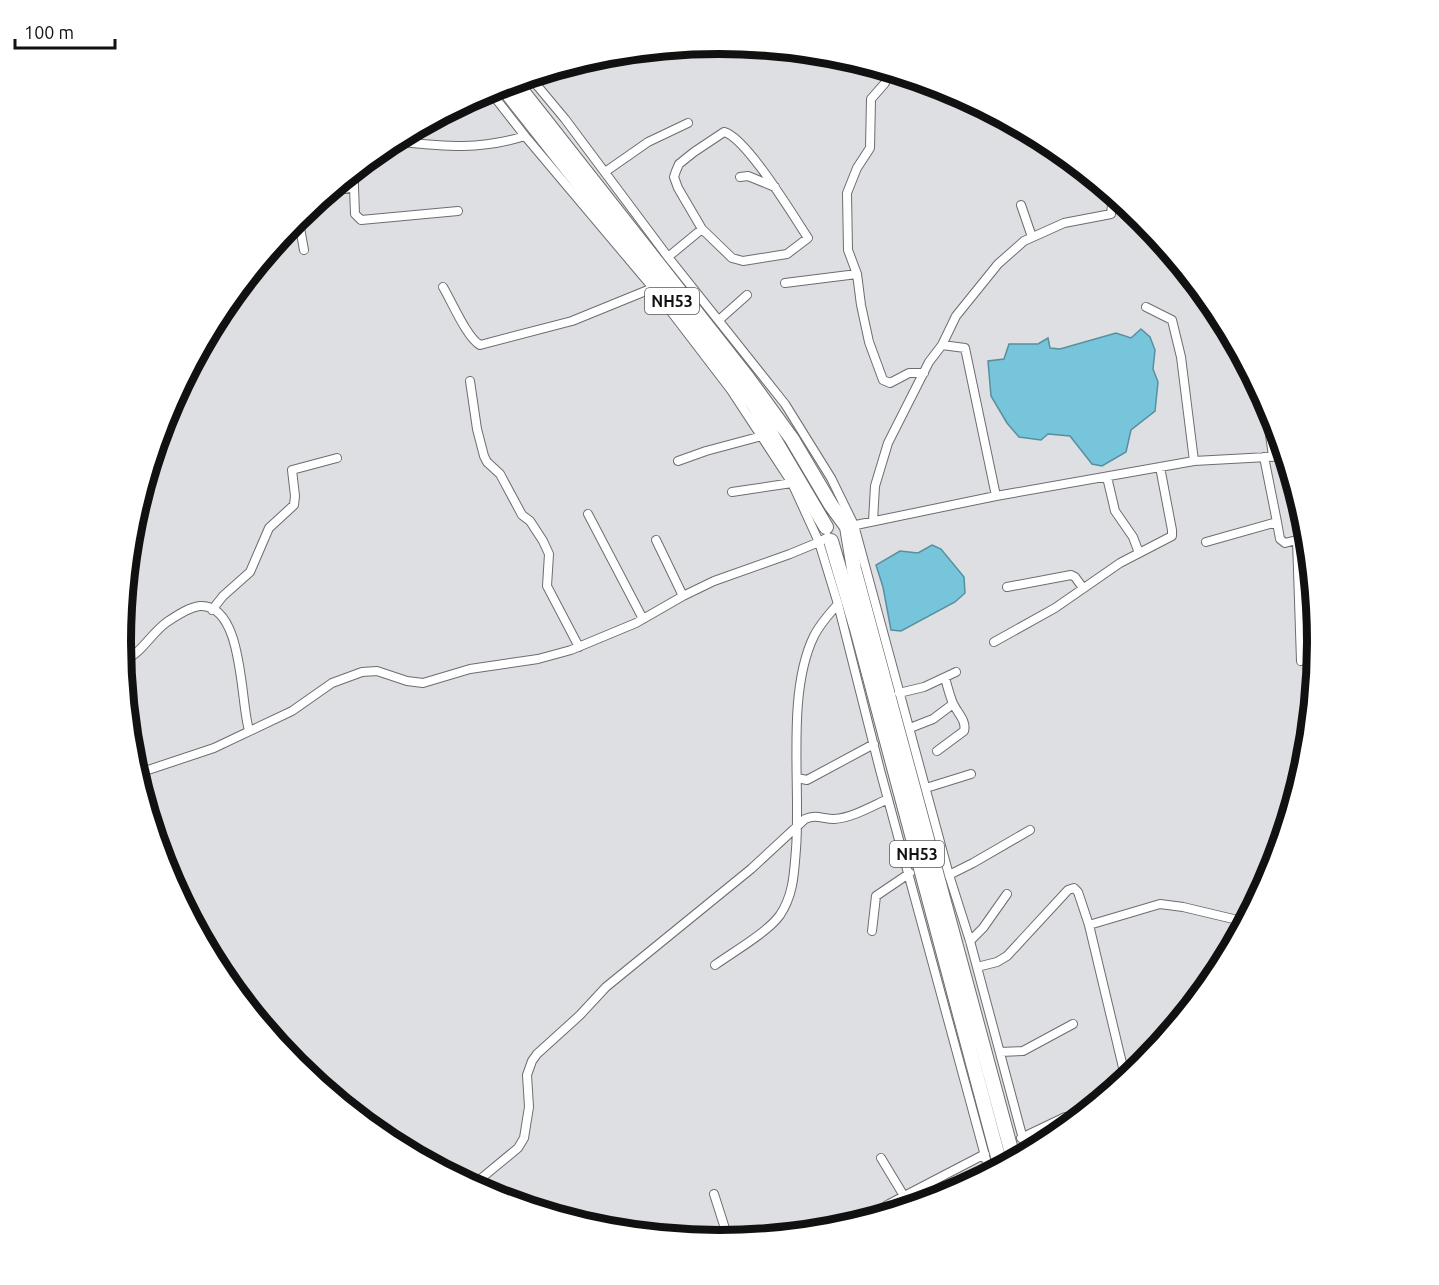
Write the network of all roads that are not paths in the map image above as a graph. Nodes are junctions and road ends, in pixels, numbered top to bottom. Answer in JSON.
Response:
{"nodes":[{"id":1,"x":886,"y":78,"type":"edge"},
{"id":2,"x":535,"y":83,"type":"edge"},
{"id":3,"x":520,"y":89,"type":"edge"},
{"id":4,"x":508,"y":94,"type":"edge"},
{"id":5,"x":496,"y":98,"type":"edge"},
{"id":6,"x":688,"y":123,"type":"dead end"},
{"id":7,"x":525,"y":136,"type":"junction"},
{"id":8,"x":410,"y":143,"type":"edge"},
{"id":9,"x":605,"y":172,"type":"junction"},
{"id":10,"x":740,"y":177,"type":"dead end"},
{"id":11,"x":354,"y":182,"type":"edge"},
{"id":12,"x":354,"y":188,"type":"junction"},
{"id":13,"x":776,"y":188,"type":"junction"},
{"id":14,"x":344,"y":190,"type":"edge"},
{"id":15,"x":1112,"y":204,"type":"edge"},
{"id":16,"x":1021,"y":205,"type":"dead end"},
{"id":17,"x":458,"y":211,"type":"dead end"},
{"id":18,"x":300,"y":229,"type":"edge"},
{"id":19,"x":702,"y":229,"type":"junction"},
{"id":20,"x":1032,"y":237,"type":"junction"},
{"id":21,"x":304,"y":250,"type":"dead end"},
{"id":22,"x":668,"y":257,"type":"junction"},
{"id":23,"x":857,"y":274,"type":"junction"},
{"id":24,"x":785,"y":283,"type":"dead end"},
{"id":25,"x":443,"y":287,"type":"dead end"},
{"id":26,"x":653,"y":288,"type":"junction"},
{"id":27,"x":747,"y":295,"type":"dead end"},
{"id":28,"x":1146,"y":308,"type":"dead end"},
{"id":29,"x":718,"y":320,"type":"junction"},
{"id":30,"x":942,"y":345,"type":"junction"},
{"id":31,"x":924,"y":373,"type":"junction"},
{"id":32,"x":470,"y":381,"type":"dead end"},
{"id":33,"x":1268,"y":429,"type":"edge"},
{"id":34,"x":762,"y":436,"type":"junction"},
{"id":35,"x":1269,"y":456,"type":"junction"},
{"id":36,"x":1278,"y":456,"type":"edge"},
{"id":37,"x":337,"y":458,"type":"dead end"},
{"id":38,"x":678,"y":461,"type":"dead end"},
{"id":39,"x":1194,"y":461,"type":"junction"},
{"id":40,"x":1160,"y":467,"type":"junction"},
{"id":41,"x":1107,"y":477,"type":"junction"},
{"id":42,"x":792,"y":483,"type":"junction"},
{"id":43,"x":732,"y":492,"type":"dead end"},
{"id":44,"x":996,"y":496,"type":"junction"},
{"id":45,"x":588,"y":514,"type":"dead end"},
{"id":46,"x":873,"y":521,"type":"junction"},
{"id":47,"x":1276,"y":522,"type":"junction"},
{"id":48,"x":847,"y":527,"type":"junction"},
{"id":49,"x":826,"y":537,"type":"junction"},
{"id":50,"x":656,"y":540,"type":"dead end"},
{"id":51,"x":1297,"y":540,"type":"joint"},
{"id":52,"x":1206,"y":542,"type":"dead end"},
{"id":53,"x":1139,"y":553,"type":"junction"},
{"id":54,"x":1007,"y":587,"type":"dead end"},
{"id":55,"x":1083,"y":588,"type":"junction"},
{"id":56,"x":683,"y":596,"type":"junction"},
{"id":57,"x":838,"y":604,"type":"junction"},
{"id":58,"x":212,"y":610,"type":"junction"},
{"id":59,"x":643,"y":619,"type":"junction"},
{"id":60,"x":994,"y":642,"type":"dead end"},
{"id":61,"x":579,"y":647,"type":"junction"},
{"id":62,"x":131,"y":658,"type":"edge"},
{"id":63,"x":1301,"y":661,"type":"dead end"},
{"id":64,"x":956,"y":672,"type":"dead end"},
{"id":65,"x":945,"y":678,"type":"junction"},
{"id":66,"x":899,"y":693,"type":"junction"},
{"id":67,"x":953,"y":704,"type":"junction"},
{"id":68,"x":910,"y":728,"type":"junction"},
{"id":69,"x":249,"y":730,"type":"junction"},
{"id":70,"x":874,"y":744,"type":"junction"},
{"id":71,"x":937,"y":751,"type":"dead end"},
{"id":72,"x":145,"y":771,"type":"edge"},
{"id":73,"x":971,"y":774,"type":"dead end"},
{"id":74,"x":796,"y":778,"type":"junction"},
{"id":75,"x":926,"y":788,"type":"junction"},
{"id":76,"x":888,"y":799,"type":"junction"},
{"id":77,"x":798,"y":825,"type":"junction"},
{"id":78,"x":1030,"y":830,"type":"dead end"},
{"id":79,"x":910,"y":873,"type":"junction"},
{"id":80,"x":949,"y":875,"type":"junction"},
{"id":81,"x":1007,"y":894,"type":"dead end"},
{"id":82,"x":1238,"y":920,"type":"edge"},
{"id":83,"x":1089,"y":925,"type":"junction"},
{"id":84,"x":872,"y":931,"type":"dead end"},
{"id":85,"x":970,"y":941,"type":"junction"},
{"id":86,"x":715,"y":965,"type":"dead end"},
{"id":87,"x":977,"y":967,"type":"junction"},
{"id":88,"x":1073,"y":1024,"type":"dead end"},
{"id":89,"x":1000,"y":1053,"type":"junction"},
{"id":90,"x":1124,"y":1070,"type":"edge"},
{"id":91,"x":1066,"y":1117,"type":"edge"},
{"id":92,"x":1021,"y":1138,"type":"junction"},
{"id":93,"x":1024,"y":1146,"type":"edge"},
{"id":94,"x":1012,"y":1153,"type":"edge"},
{"id":95,"x":985,"y":1154,"type":"junction"},
{"id":96,"x":881,"y":1158,"type":"dead end"},
{"id":97,"x":999,"y":1160,"type":"edge"},
{"id":98,"x":988,"y":1166,"type":"edge"},
{"id":99,"x":479,"y":1179,"type":"edge"},
{"id":100,"x":714,"y":1194,"type":"dead end"},
{"id":101,"x":904,"y":1196,"type":"junction"},
{"id":102,"x":886,"y":1207,"type":"edge"},
{"id":103,"x":726,"y":1231,"type":"edge"}],
"edges":[{"from":1,"to":23,"type":"street"},
{"from":2,"to":9,"type":"street"},
{"from":3,"to":48,"type":"highway","number":"NH53"},
{"from":4,"to":49,"type":"highway","number":"NH53"},
{"from":5,"to":7,"type":"street"},
{"from":6,"to":9,"type":"street"},
{"from":7,"to":8,"type":"street"},
{"from":7,"to":26,"type":"street"},
{"from":9,"to":22,"type":"street"},
{"from":10,"to":13,"type":"street"},
{"from":11,"to":12,"type":"street"},
{"from":12,"to":14,"type":"street"},
{"from":12,"to":17,"type":"street"},
{"from":13,"to":19,"type":"street"},
{"from":13,"to":19,"type":"street"},
{"from":15,"to":20,"type":"street"},
{"from":16,"to":20,"type":"street"},
{"from":18,"to":21,"type":"street"},
{"from":19,"to":22,"type":"street"},
{"from":20,"to":30,"type":"street"},
{"from":22,"to":29,"type":"street"},
{"from":23,"to":24,"type":"street"},
{"from":23,"to":31,"type":"street"},
{"from":25,"to":26,"type":"street"},
{"from":26,"to":34,"type":"street"},
{"from":27,"to":29,"type":"street"},
{"from":28,"to":39,"type":"street"},
{"from":29,"to":48,"type":"street"},
{"from":30,"to":31,"type":"street"},
{"from":30,"to":44,"type":"street"},
{"from":31,"to":46,"type":"street"},
{"from":32,"to":61,"type":"street"},
{"from":33,"to":35,"type":"street"},
{"from":34,"to":38,"type":"street"},
{"from":34,"to":42,"type":"street"},
{"from":35,"to":36,"type":"street"},
{"from":35,"to":39,"type":"street"},
{"from":35,"to":47,"type":"street"},
{"from":37,"to":58,"type":"street"},
{"from":39,"to":40,"type":"street"},
{"from":40,"to":41,"type":"street"},
{"from":40,"to":53,"type":"street"},
{"from":41,"to":44,"type":"street"},
{"from":41,"to":53,"type":"street"},
{"from":42,"to":43,"type":"street"},
{"from":42,"to":49,"type":"street"},
{"from":44,"to":46,"type":"street"},
{"from":45,"to":59,"type":"street"},
{"from":46,"to":48,"type":"street"},
{"from":47,"to":51,"type":"street"},
{"from":47,"to":52,"type":"street"},
{"from":48,"to":49,"type":"highway"},
{"from":48,"to":49,"type":"highway"},
{"from":48,"to":66,"type":"street"},
{"from":48,"to":94,"type":"highway","number":"NH53"},
{"from":49,"to":56,"type":"street"},
{"from":49,"to":57,"type":"street"},
{"from":49,"to":97,"type":"highway","number":"NH53"},
{"from":50,"to":56,"type":"street"},
{"from":51,"to":63,"type":"street"},
{"from":53,"to":55,"type":"street"},
{"from":54,"to":55,"type":"street"},
{"from":55,"to":60,"type":"street"},
{"from":56,"to":59,"type":"street"},
{"from":57,"to":70,"type":"street"},
{"from":57,"to":74,"type":"street"},
{"from":58,"to":62,"type":"street"},
{"from":58,"to":69,"type":"street"},
{"from":59,"to":61,"type":"street"},
{"from":61,"to":69,"type":"street"},
{"from":64,"to":65,"type":"street"},
{"from":65,"to":66,"type":"street"},
{"from":65,"to":67,"type":"street"},
{"from":66,"to":68,"type":"street"},
{"from":67,"to":68,"type":"street"},
{"from":67,"to":71,"type":"street"},
{"from":68,"to":75,"type":"street"},
{"from":69,"to":72,"type":"street"},
{"from":70,"to":74,"type":"street"},
{"from":70,"to":76,"type":"street"},
{"from":73,"to":75,"type":"street"},
{"from":74,"to":77,"type":"street"},
{"from":75,"to":80,"type":"street"},
{"from":76,"to":77,"type":"street"},
{"from":76,"to":79,"type":"street"},
{"from":77,"to":86,"type":"street"},
{"from":77,"to":99,"type":"street"},
{"from":78,"to":80,"type":"street"},
{"from":79,"to":84,"type":"street"},
{"from":79,"to":95,"type":"street"},
{"from":80,"to":85,"type":"street"},
{"from":81,"to":85,"type":"street"},
{"from":82,"to":83,"type":"street"},
{"from":83,"to":87,"type":"street"},
{"from":83,"to":90,"type":"street"},
{"from":85,"to":87,"type":"street"},
{"from":87,"to":89,"type":"street"},
{"from":88,"to":89,"type":"street"},
{"from":89,"to":92,"type":"street"},
{"from":91,"to":92,"type":"street"},
{"from":92,"to":93,"type":"street"},
{"from":95,"to":98,"type":"street"},
{"from":95,"to":101,"type":"street"},
{"from":96,"to":101,"type":"street"},
{"from":100,"to":103,"type":"street"},
{"from":101,"to":102,"type":"street"}]}
